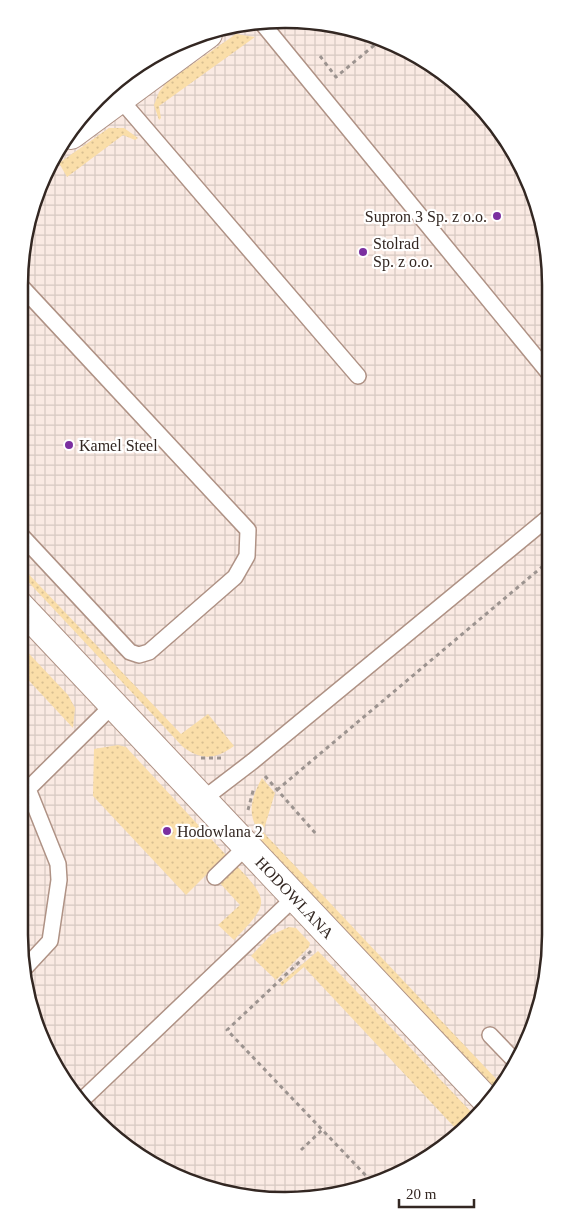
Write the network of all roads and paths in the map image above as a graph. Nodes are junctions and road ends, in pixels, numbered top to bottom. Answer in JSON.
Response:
{"nodes":[{"id":1,"x":266,"y":28,"type":"edge"},
{"id":2,"x":195,"y":44,"type":"edge"},
{"id":3,"x":375,"y":44,"type":"edge"},
{"id":4,"x":320,"y":56,"type":"dead end"},
{"id":5,"x":120,"y":99,"type":"junction"},
{"id":6,"x":82,"y":127,"type":"edge"},
{"id":7,"x":28,"y":294,"type":"edge"},
{"id":8,"x":542,"y":365,"type":"edge"},
{"id":9,"x":358,"y":376,"type":"dead end"},
{"id":10,"x":542,"y":523,"type":"edge"},
{"id":11,"x":28,"y":543,"type":"edge"},
{"id":12,"x":542,"y":567,"type":"edge"},
{"id":13,"x":28,"y":615,"type":"edge"},
{"id":14,"x":113,"y":705,"type":"junction"},
{"id":15,"x":253,"y":761,"type":"junction"},
{"id":16,"x":28,"y":780,"type":"edge"},
{"id":17,"x":276,"y":790,"type":"junction"},
{"id":18,"x":28,"y":793,"type":"edge"},
{"id":19,"x":202,"y":800,"type":"junction"},
{"id":20,"x":316,"y":834,"type":"dead end"},
{"id":21,"x":246,"y":847,"type":"junction"},
{"id":22,"x":215,"y":877,"type":"dead end"},
{"id":23,"x":294,"y":898,"type":"junction"},
{"id":24,"x":318,"y":945,"type":"dead end"},
{"id":25,"x":29,"y":963,"type":"edge"},
{"id":26,"x":490,"y":1035,"type":"dead end"},
{"id":27,"x":511,"y":1056,"type":"edge"},
{"id":28,"x":85,"y":1097,"type":"edge"},
{"id":29,"x":484,"y":1097,"type":"edge"},
{"id":30,"x":322,"y":1130,"type":"junction"},
{"id":31,"x":301,"y":1150,"type":"dead end"},
{"id":32,"x":368,"y":1178,"type":"edge"}],
"edges":[{"from":1,"to":8,"type":"lane"},
{"from":2,"to":5,"type":"street"},
{"from":3,"to":4,"type":"path"},
{"from":5,"to":6,"type":"street"},
{"from":5,"to":9,"type":"lane"},
{"from":7,"to":11,"type":"lane"},
{"from":10,"to":15,"type":"lane"},
{"from":12,"to":17,"type":"path"},
{"from":13,"to":14,"type":"street","name":"HODOWLANA"},
{"from":14,"to":16,"type":"lane"},
{"from":14,"to":19,"type":"street","name":"HODOWLANA"},
{"from":15,"to":17,"type":"path"},
{"from":15,"to":19,"type":"lane"},
{"from":17,"to":20,"type":"path"},
{"from":18,"to":25,"type":"lane"},
{"from":19,"to":21,"type":"street","name":"HODOWLANA"},
{"from":21,"to":22,"type":"lane"},
{"from":21,"to":23,"type":"street","name":"HODOWLANA"},
{"from":23,"to":28,"type":"lane"},
{"from":23,"to":29,"type":"street","name":"HODOWLANA"},
{"from":24,"to":30,"type":"path"},
{"from":26,"to":27,"type":"lane"},
{"from":30,"to":31,"type":"path"},
{"from":30,"to":32,"type":"path"}]}
